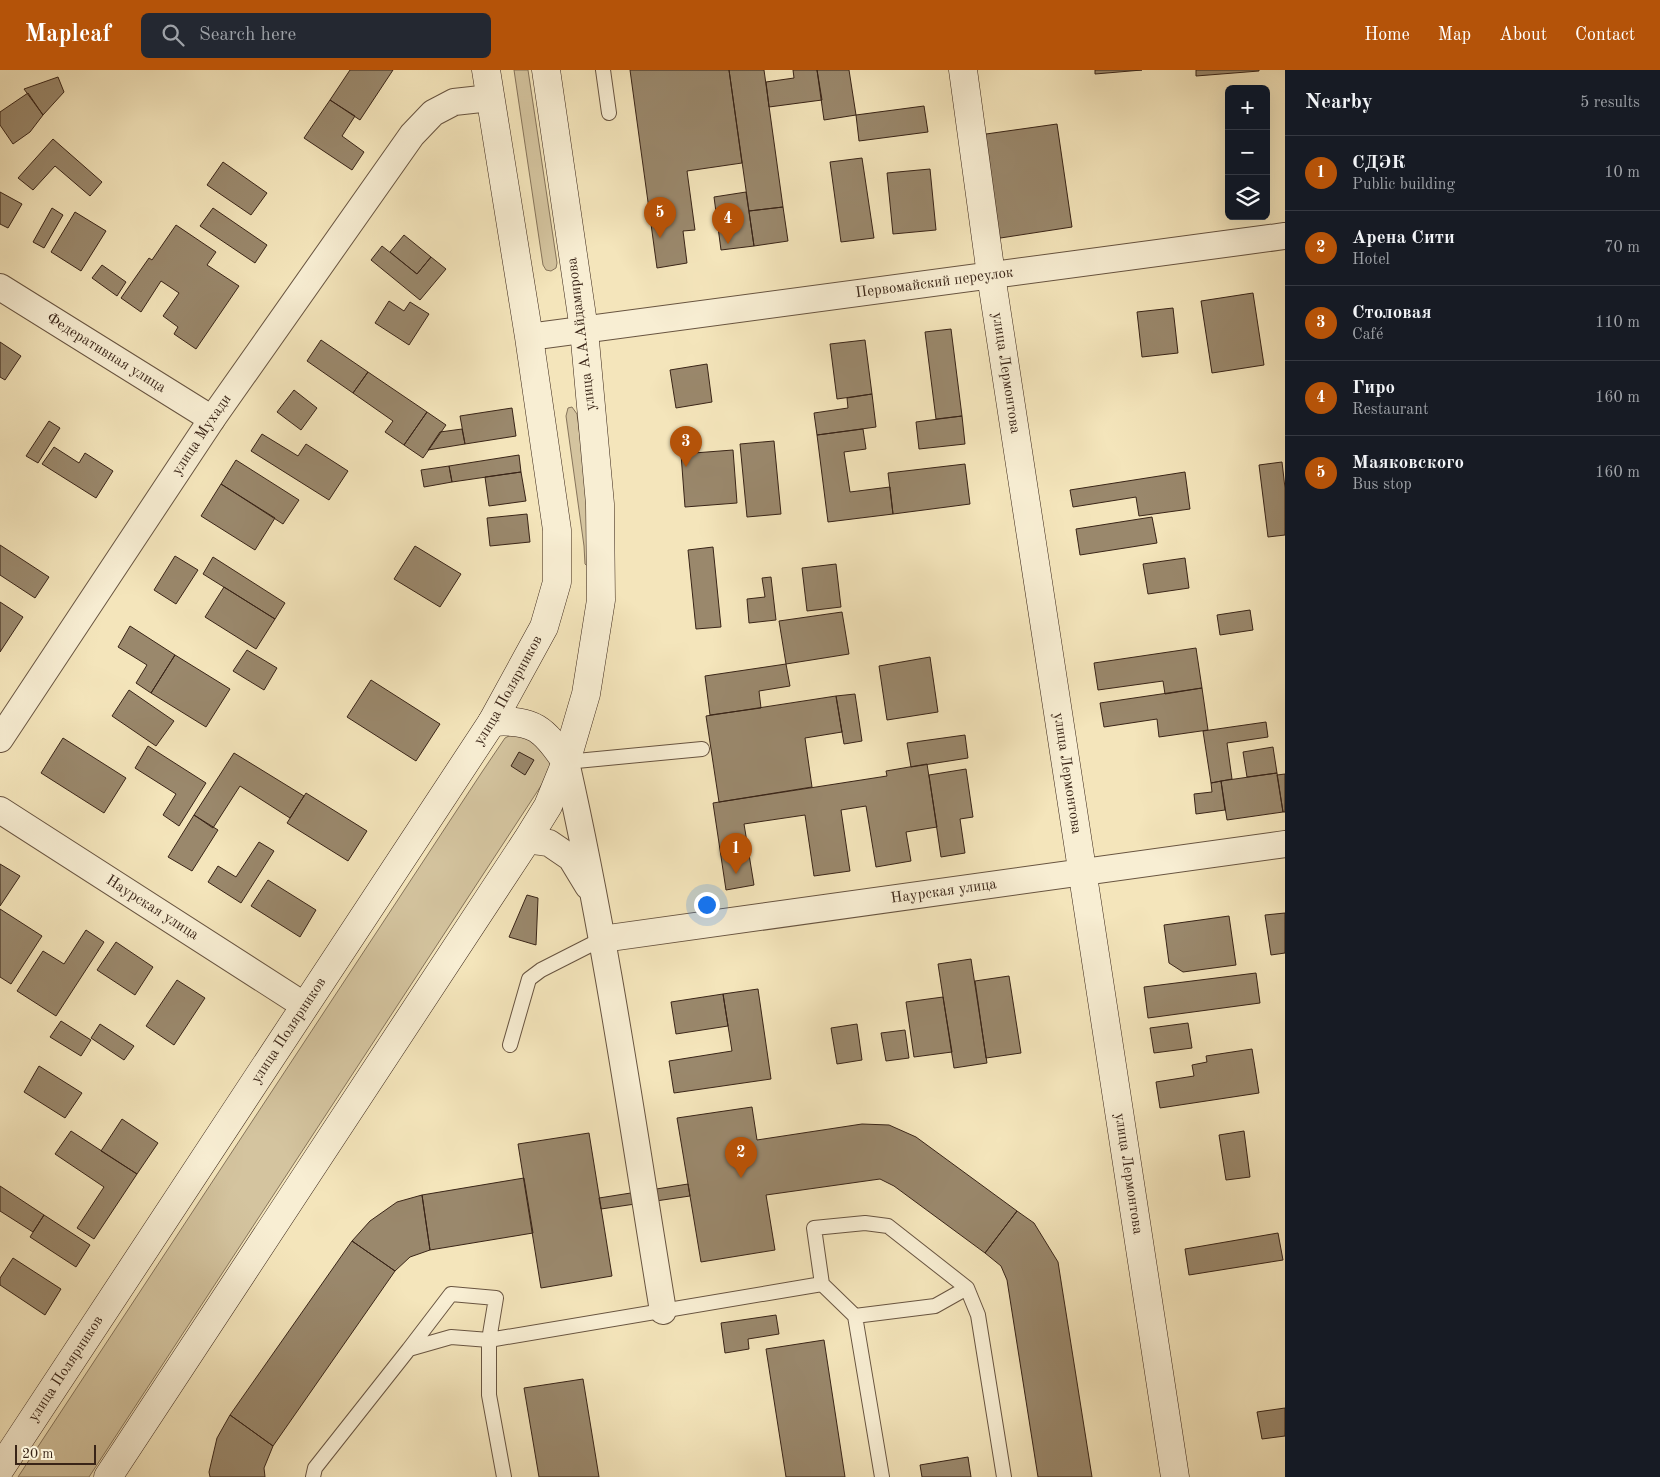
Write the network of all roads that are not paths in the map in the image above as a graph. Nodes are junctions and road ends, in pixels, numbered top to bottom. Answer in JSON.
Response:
{"nodes":[{"id":1,"x":486,"y":70,"type":"edge"},
{"id":2,"x":546,"y":70,"type":"edge"},
{"id":3,"x":603,"y":70,"type":"edge"},
{"id":4,"x":962,"y":70,"type":"edge"},
{"id":5,"x":490,"y":98,"type":"junction"},
{"id":6,"x":609,"y":113,"type":"dead end"},
{"id":7,"x":1285,"y":236,"type":"edge"},
{"id":8,"x":992,"y":275,"type":"junction"},
{"id":9,"x":0,"y":287,"type":"edge"},
{"id":10,"x":584,"y":330,"type":"junction"},
{"id":11,"x":529,"y":337,"type":"junction"},
{"id":12,"x":212,"y":419,"type":"junction"},
{"id":13,"x":492,"y":722,"type":"junction"},
{"id":14,"x":0,"y":739,"type":"edge"},
{"id":15,"x":702,"y":749,"type":"dead end"},
{"id":16,"x":566,"y":762,"type":"junction"},
{"id":17,"x":0,"y":810,"type":"edge"},
{"id":18,"x":527,"y":840,"type":"junction"},
{"id":19,"x":1285,"y":844,"type":"edge"},
{"id":20,"x":1084,"y":872,"type":"junction"},
{"id":21,"x":594,"y":895,"type":"junction"},
{"id":22,"x":602,"y":939,"type":"junction"},
{"id":23,"x":305,"y":1006,"type":"junction"},
{"id":24,"x":510,"y":1045,"type":"dead end"},
{"id":25,"x":822,"y":1284,"type":"junction"},
{"id":26,"x":967,"y":1288,"type":"junction"},
{"id":27,"x":663,"y":1311,"type":"junction"},
{"id":28,"x":856,"y":1316,"type":"junction"},
{"id":29,"x":489,"y":1340,"type":"junction"},
{"id":30,"x":409,"y":1349,"type":"junction"},
{"id":31,"x":0,"y":1469,"type":"edge"},
{"id":32,"x":108,"y":1477,"type":"edge"},
{"id":33,"x":313,"y":1477,"type":"edge"},
{"id":34,"x":504,"y":1477,"type":"edge"},
{"id":35,"x":882,"y":1477,"type":"edge"},
{"id":36,"x":1004,"y":1477,"type":"edge"},
{"id":37,"x":1176,"y":1477,"type":"edge"}],
"edges":[{"from":1,"to":5,"type":"main road"},
{"from":2,"to":10,"type":"main road","name":"улица А.А.Айдамирова"},
{"from":3,"to":6,"type":"lane"},
{"from":4,"to":8,"type":"main road","name":"улица Лермонтова"},
{"from":5,"to":11,"type":"main road"},
{"from":5,"to":12,"type":"street","name":"улица Мухади"},
{"from":7,"to":8,"type":"street","name":"Первомайский переулок"},
{"from":8,"to":10,"type":"street","name":"Первомайский переулок"},
{"from":8,"to":20,"type":"main road","name":"улица Лермонтова"},
{"from":9,"to":12,"type":"street","name":"Федеративная улица"},
{"from":10,"to":11,"type":"street","name":"Первомайский переулок"},
{"from":10,"to":16,"type":"main road","name":"улица А.А.Айдамирова"},
{"from":11,"to":13,"type":"main road","name":"улица Полярников"},
{"from":12,"to":14,"type":"street","name":"улица Мухади"},
{"from":13,"to":16,"type":"main road"},
{"from":13,"to":23,"type":"main road","name":"улица Полярников"},
{"from":15,"to":16,"type":"lane"},
{"from":16,"to":18,"type":"main road"},
{"from":16,"to":21,"type":"street"},
{"from":17,"to":23,"type":"street","name":"Наурская улица"},
{"from":18,"to":21,"type":"street"},
{"from":18,"to":32,"type":"main road"},
{"from":19,"to":20,"type":"street","name":"Наурская улица"},
{"from":20,"to":22,"type":"street","name":"Наурская улица"},
{"from":20,"to":37,"type":"main road","name":"улица Лермонтова"},
{"from":21,"to":22,"type":"street"},
{"from":22,"to":24,"type":"lane"},
{"from":22,"to":27,"type":"street"},
{"from":23,"to":31,"type":"main road","name":"улица Полярников"},
{"from":25,"to":26,"type":"lane"},
{"from":25,"to":27,"type":"lane"},
{"from":25,"to":28,"type":"lane"},
{"from":26,"to":28,"type":"lane"},
{"from":26,"to":36,"type":"lane"},
{"from":27,"to":29,"type":"lane"},
{"from":28,"to":35,"type":"lane"},
{"from":29,"to":30,"type":"lane"},
{"from":29,"to":30,"type":"lane"},
{"from":29,"to":34,"type":"lane"},
{"from":30,"to":33,"type":"lane"}]}
